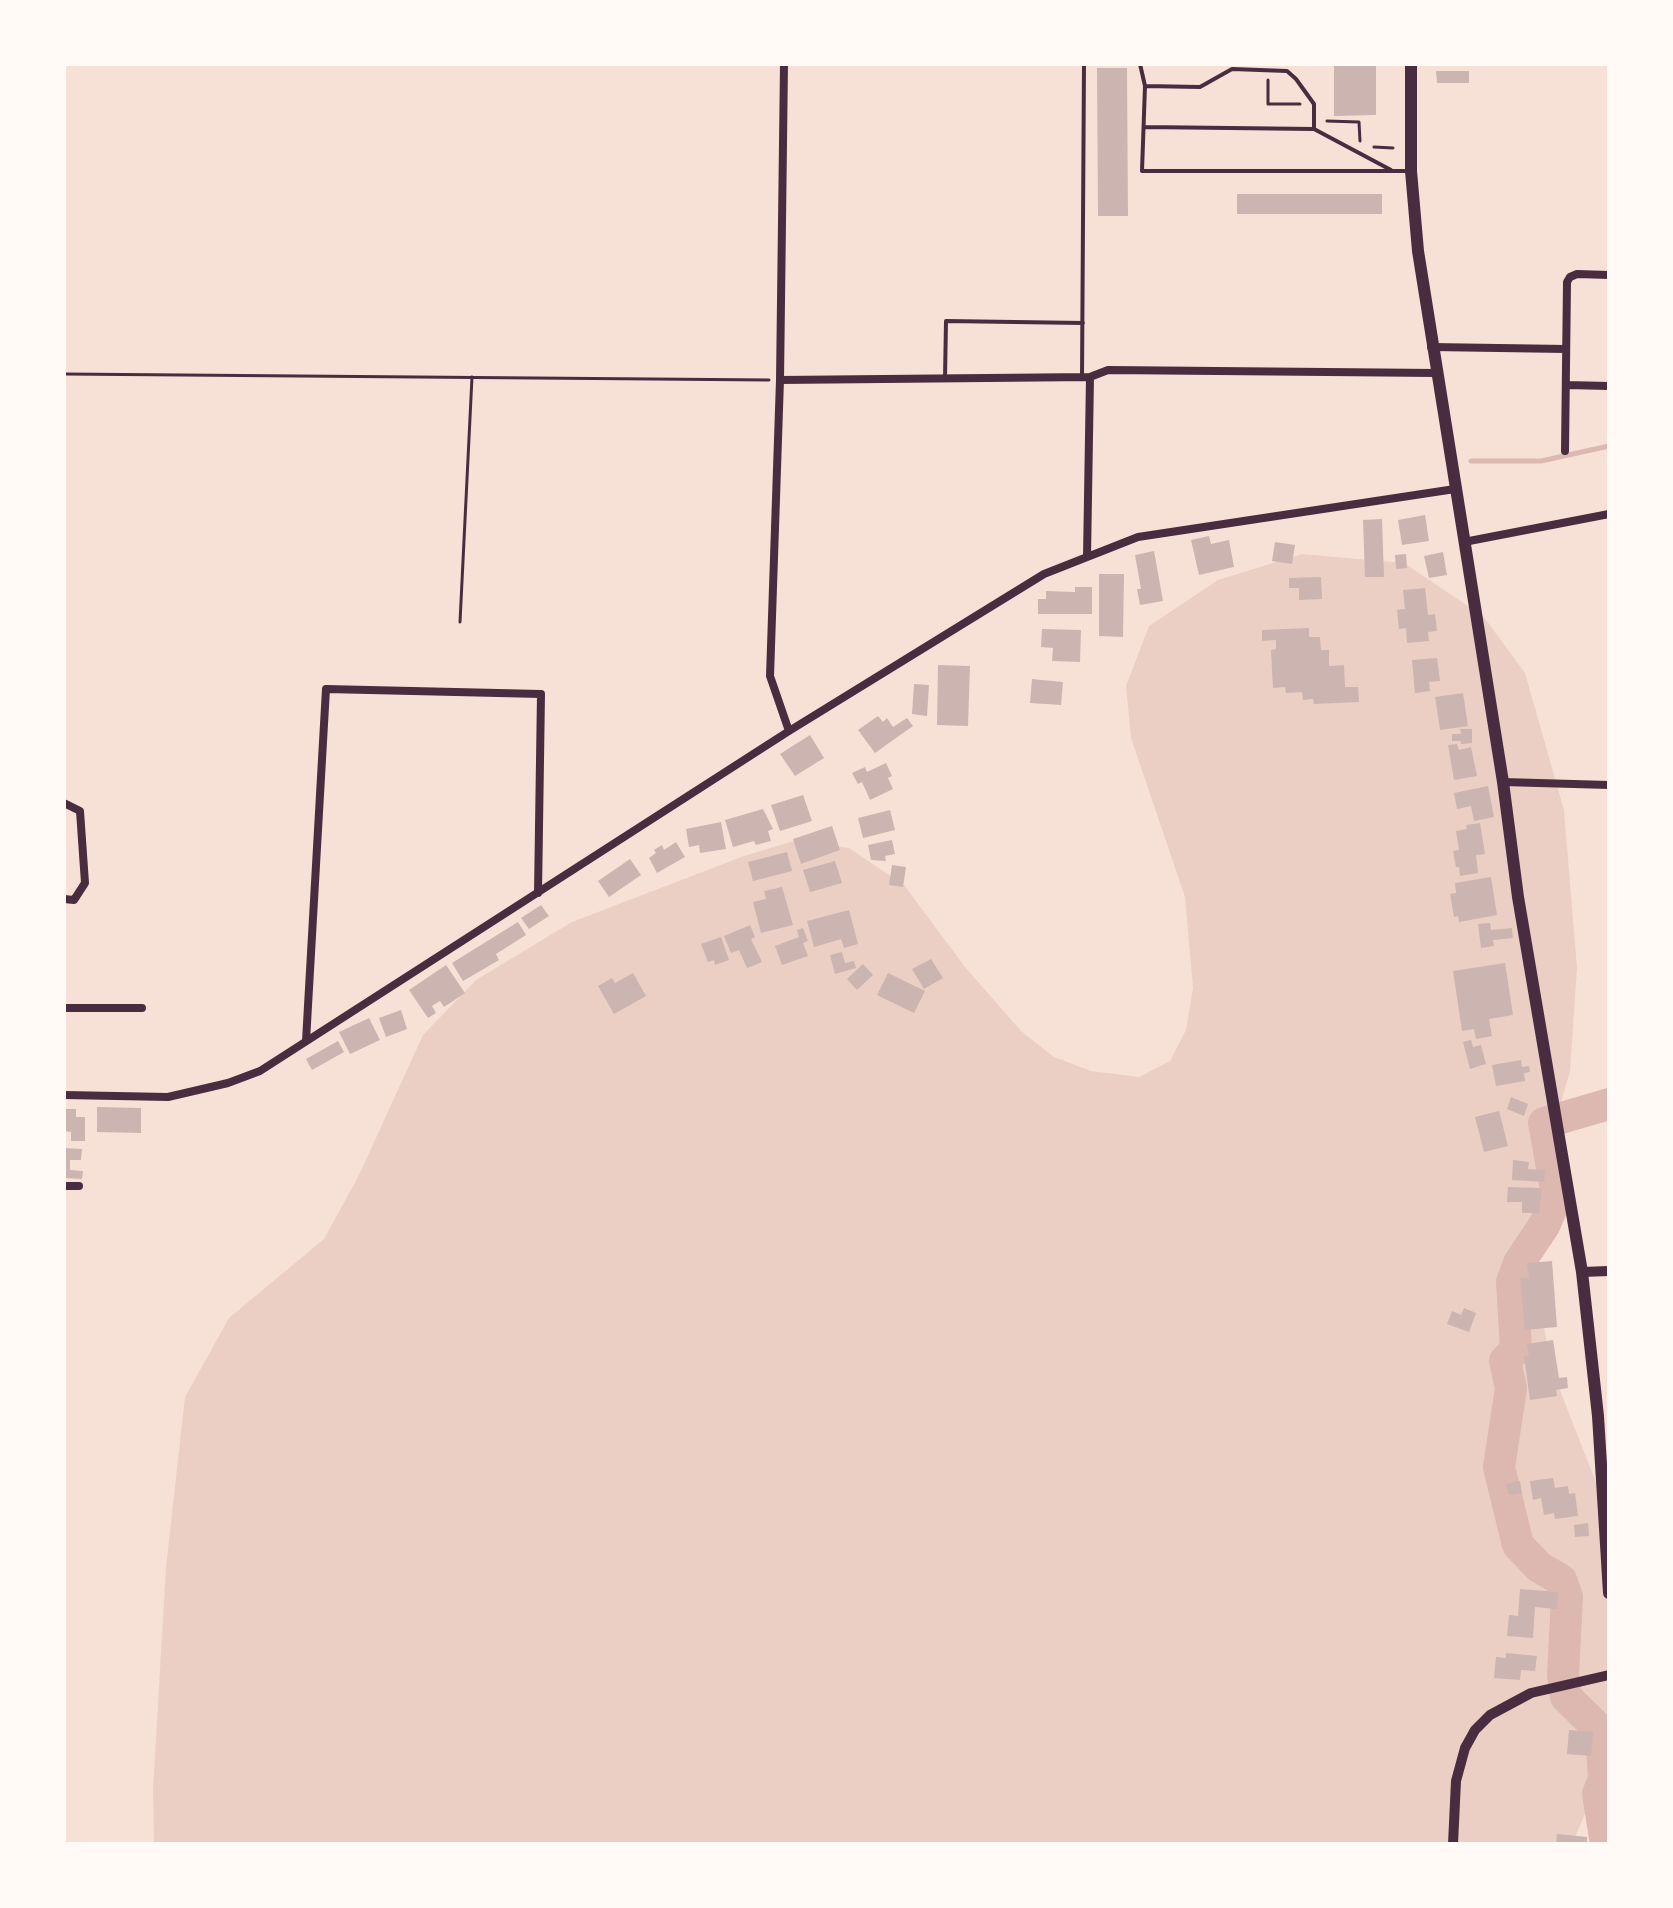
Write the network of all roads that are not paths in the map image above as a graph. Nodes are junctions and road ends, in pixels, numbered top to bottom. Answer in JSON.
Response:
{"nodes":[{"id":1,"x":784,"y":64,"type":"edge"},
{"id":2,"x":1084,"y":64,"type":"edge"},
{"id":3,"x":1140,"y":64,"type":"edge"},
{"id":4,"x":1411,"y":64,"type":"edge"},
{"id":5,"x":1145,"y":86,"type":"junction"},
{"id":6,"x":1144,"y":127,"type":"junction"},
{"id":7,"x":1314,"y":129,"type":"junction"},
{"id":8,"x":1394,"y":171,"type":"junction"},
{"id":9,"x":1411,"y":171,"type":"junction"},
{"id":10,"x":1609,"y":275,"type":"edge"},
{"id":11,"x":1083,"y":323,"type":"junction"},
{"id":12,"x":1431,"y":347,"type":"junction"},
{"id":13,"x":1566,"y":349,"type":"junction"},
{"id":14,"x":1436,"y":373,"type":"junction"},
{"id":15,"x":1086,"y":377,"type":"junction"},
{"id":16,"x":945,"y":378,"type":"junction"},
{"id":17,"x":780,"y":380,"type":"junction"},
{"id":18,"x":1566,"y":385,"type":"junction"},
{"id":19,"x":1609,"y":386,"type":"edge"},
{"id":20,"x":1565,"y":451,"type":"dead end"},
{"id":21,"x":1455,"y":489,"type":"junction"},
{"id":22,"x":1609,"y":514,"type":"edge"},
{"id":23,"x":1464,"y":542,"type":"junction"},
{"id":24,"x":1087,"y":557,"type":"junction"},
{"id":25,"x":789,"y":731,"type":"junction"},
{"id":26,"x":1503,"y":782,"type":"junction"},
{"id":27,"x":1609,"y":785,"type":"edge"},
{"id":28,"x":64,"y":803,"type":"edge"},
{"id":29,"x":538,"y":893,"type":"junction"},
{"id":30,"x":64,"y":899,"type":"edge"},
{"id":31,"x":64,"y":1008,"type":"edge"},
{"id":32,"x":142,"y":1008,"type":"dead end"},
{"id":33,"x":306,"y":1041,"type":"junction"},
{"id":34,"x":64,"y":1095,"type":"edge"},
{"id":35,"x":64,"y":1186,"type":"edge"},
{"id":36,"x":79,"y":1186,"type":"dead end"},
{"id":37,"x":1609,"y":1271,"type":"edge"},
{"id":38,"x":1582,"y":1272,"type":"junction"},
{"id":39,"x":1609,"y":1593,"type":"edge"},
{"id":40,"x":1609,"y":1675,"type":"edge"},
{"id":41,"x":1453,"y":1844,"type":"edge"}],
"edges":[{"from":1,"to":17,"type":"street"},
{"from":2,"to":11,"type":"lane"},
{"from":3,"to":5,"type":"lane"},
{"from":4,"to":9,"type":"main road"},
{"from":5,"to":6,"type":"lane"},
{"from":5,"to":7,"type":"lane"},
{"from":6,"to":7,"type":"lane"},
{"from":6,"to":8,"type":"lane"},
{"from":7,"to":8,"type":"lane"},
{"from":8,"to":9,"type":"lane"},
{"from":9,"to":12,"type":"main road"},
{"from":10,"to":13,"type":"street"},
{"from":11,"to":15,"type":"lane"},
{"from":11,"to":16,"type":"lane"},
{"from":12,"to":13,"type":"street"},
{"from":12,"to":14,"type":"main road"},
{"from":13,"to":18,"type":"street"},
{"from":14,"to":15,"type":"street"},
{"from":14,"to":21,"type":"main road"},
{"from":15,"to":16,"type":"street"},
{"from":15,"to":24,"type":"street"},
{"from":16,"to":17,"type":"street"},
{"from":17,"to":25,"type":"street"},
{"from":18,"to":19,"type":"street"},
{"from":18,"to":20,"type":"street"},
{"from":21,"to":23,"type":"main road"},
{"from":21,"to":24,"type":"street"},
{"from":22,"to":23,"type":"street"},
{"from":23,"to":26,"type":"main road"},
{"from":24,"to":25,"type":"street"},
{"from":25,"to":29,"type":"street"},
{"from":26,"to":27,"type":"street"},
{"from":26,"to":38,"type":"main road"},
{"from":28,"to":30,"type":"street"},
{"from":29,"to":33,"type":"street"},
{"from":29,"to":33,"type":"street"},
{"from":31,"to":32,"type":"street"},
{"from":33,"to":34,"type":"street"},
{"from":35,"to":36,"type":"street"},
{"from":37,"to":38,"type":"street"},
{"from":38,"to":39,"type":"main road"},
{"from":40,"to":41,"type":"street"}]}
